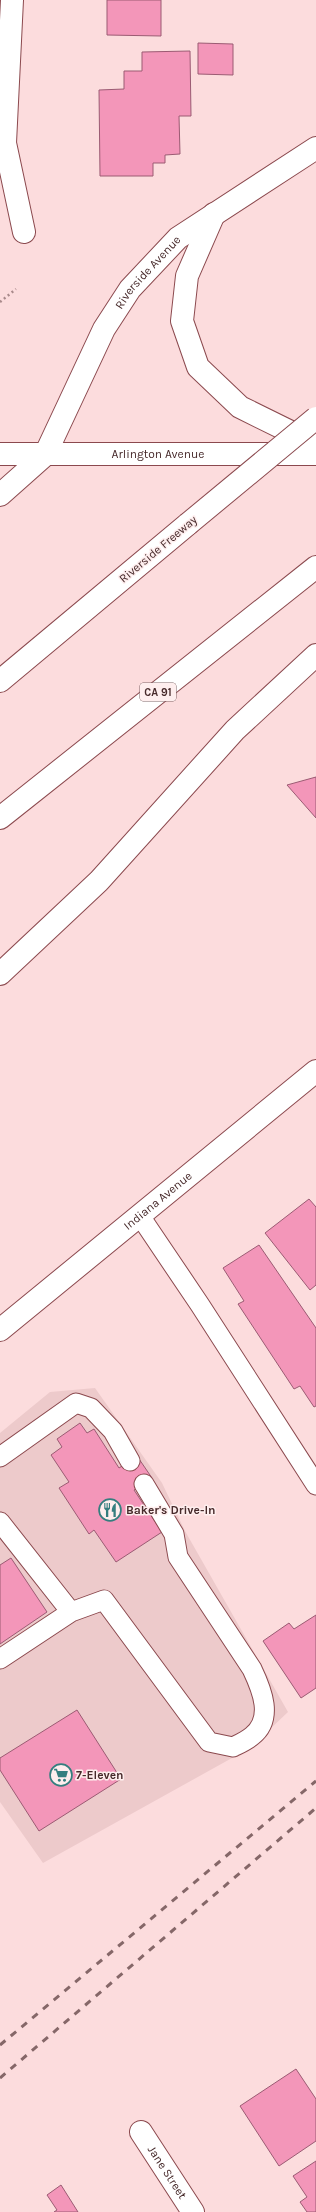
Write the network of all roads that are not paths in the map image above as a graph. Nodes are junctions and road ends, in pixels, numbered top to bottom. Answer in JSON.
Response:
{"nodes":[{"id":1,"x":12,"y":0,"type":"edge"},
{"id":2,"x":316,"y":148,"type":"edge"},
{"id":3,"x":214,"y":214,"type":"junction"},
{"id":4,"x":24,"y":232,"type":"dead end"},
{"id":5,"x":316,"y":418,"type":"edge"},
{"id":6,"x":316,"y":445,"type":"edge"},
{"id":7,"x":0,"y":454,"type":"edge"},
{"id":8,"x":316,"y":454,"type":"edge"},
{"id":9,"x":45,"y":455,"type":"junction"},
{"id":10,"x":0,"y":495,"type":"edge"},
{"id":11,"x":316,"y":567,"type":"edge"},
{"id":12,"x":316,"y":655,"type":"edge"},
{"id":13,"x":0,"y":681,"type":"edge"},
{"id":14,"x":0,"y":818,"type":"edge"},
{"id":15,"x":0,"y":974,"type":"edge"},
{"id":16,"x":316,"y":1071,"type":"edge"},
{"id":17,"x":140,"y":1216,"type":"junction"},
{"id":18,"x":0,"y":1330,"type":"edge"},
{"id":19,"x":0,"y":1457,"type":"edge"},
{"id":20,"x":130,"y":1461,"type":"dead end"},
{"id":21,"x":144,"y":1484,"type":"dead end"},
{"id":22,"x":316,"y":1485,"type":"edge"},
{"id":23,"x":0,"y":1522,"type":"edge"},
{"id":24,"x":71,"y":1612,"type":"junction"},
{"id":25,"x":0,"y":1659,"type":"edge"},
{"id":26,"x":141,"y":2132,"type":"dead end"},
{"id":27,"x":193,"y":2212,"type":"edge"}],
"edges":[{"from":1,"to":4,"type":"main road"},
{"from":2,"to":3,"type":"main road","name":"Riverside Avenue"},
{"from":3,"to":6,"type":"main road"},
{"from":3,"to":9,"type":"main road","name":"Riverside Avenue"},
{"from":5,"to":13,"type":"main road","name":"Riverside Freeway","bridge":true},
{"from":7,"to":9,"type":"main road","name":"Arlington Avenue"},
{"from":8,"to":9,"type":"main road","name":"Arlington Avenue"},
{"from":9,"to":10,"type":"main road"},
{"from":11,"to":14,"type":"main road","number":"CA 91"},
{"from":12,"to":15,"type":"main road"},
{"from":16,"to":17,"type":"main road","name":"Indiana Avenue"},
{"from":17,"to":18,"type":"main road","name":"Indiana Avenue"},
{"from":17,"to":22,"type":"lane"},
{"from":19,"to":20,"type":"lane"},
{"from":21,"to":24,"type":"lane"},
{"from":23,"to":24,"type":"lane"},
{"from":24,"to":25,"type":"lane"},
{"from":26,"to":27,"type":"main road","name":"Jane Street"}]}
